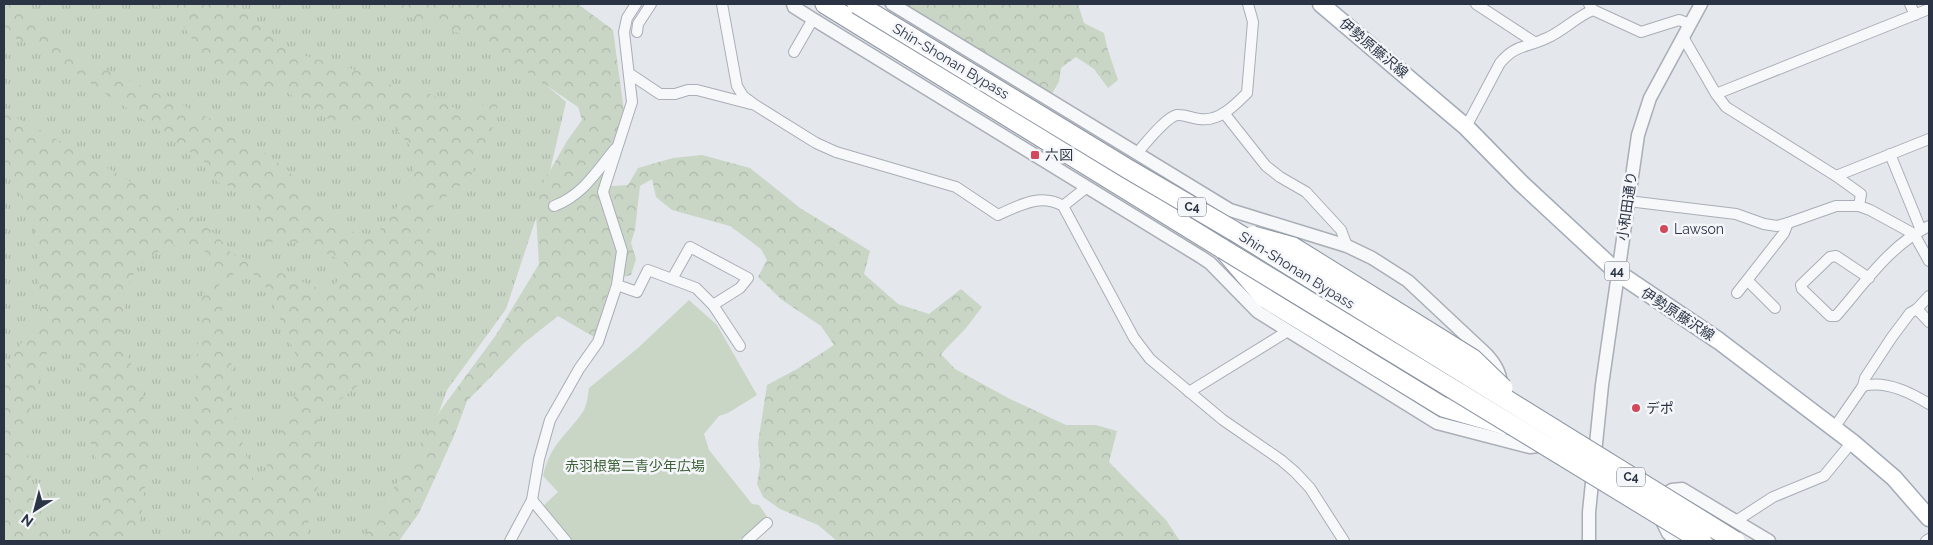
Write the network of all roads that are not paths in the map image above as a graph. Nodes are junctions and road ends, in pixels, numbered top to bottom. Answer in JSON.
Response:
{"nodes":[{"id":1,"x":636,"y":4,"type":"edge"},
{"id":2,"x":651,"y":4,"type":"edge"},
{"id":3,"x":722,"y":4,"type":"edge"},
{"id":4,"x":825,"y":4,"type":"edge"},
{"id":5,"x":857,"y":4,"type":"edge"},
{"id":6,"x":892,"y":4,"type":"edge"},
{"id":7,"x":1248,"y":4,"type":"edge"},
{"id":8,"x":1476,"y":4,"type":"edge"},
{"id":9,"x":1701,"y":4,"type":"edge"},
{"id":10,"x":1910,"y":4,"type":"edge"},
{"id":11,"x":791,"y":5,"type":"edge"},
{"id":12,"x":1327,"y":6,"type":"edge"},
{"id":13,"x":1591,"y":7,"type":"edge"},
{"id":14,"x":1929,"y":9,"type":"edge"},
{"id":15,"x":1915,"y":15,"type":"junction"},
{"id":16,"x":813,"y":19,"type":"junction"},
{"id":17,"x":1690,"y":24,"type":"junction"},
{"id":18,"x":637,"y":32,"type":"dead end"},
{"id":19,"x":1683,"y":37,"type":"junction"},
{"id":20,"x":1534,"y":42,"type":"junction"},
{"id":21,"x":794,"y":52,"type":"dead end"},
{"id":22,"x":630,"y":74,"type":"junction"},
{"id":23,"x":1716,"y":94,"type":"junction"},
{"id":24,"x":755,"y":105,"type":"junction"},
{"id":25,"x":1224,"y":113,"type":"junction"},
{"id":26,"x":1466,"y":127,"type":"junction"},
{"id":27,"x":1929,"y":139,"type":"edge"},
{"id":28,"x":618,"y":144,"type":"junction"},
{"id":29,"x":1137,"y":153,"type":"junction"},
{"id":30,"x":1890,"y":154,"type":"junction"},
{"id":31,"x":1836,"y":176,"type":"junction"},
{"id":32,"x":1087,"y":187,"type":"junction"},
{"id":33,"x":1628,"y":201,"type":"junction"},
{"id":34,"x":554,"y":206,"type":"dead end"},
{"id":35,"x":1063,"y":206,"type":"junction"},
{"id":36,"x":1859,"y":206,"type":"junction"},
{"id":37,"x":1788,"y":223,"type":"junction"},
{"id":38,"x":1921,"y":230,"type":"edge"},
{"id":39,"x":1347,"y":246,"type":"junction"},
{"id":40,"x":1929,"y":261,"type":"edge"},
{"id":41,"x":1618,"y":273,"type":"junction"},
{"id":42,"x":1868,"y":278,"type":"junction"},
{"id":43,"x":672,"y":279,"type":"junction"},
{"id":44,"x":1748,"y":281,"type":"junction"},
{"id":45,"x":618,"y":285,"type":"junction"},
{"id":46,"x":1737,"y":293,"type":"dead end"},
{"id":47,"x":1929,"y":296,"type":"edge"},
{"id":48,"x":713,"y":305,"type":"junction"},
{"id":49,"x":1775,"y":308,"type":"dead end"},
{"id":50,"x":1918,"y":309,"type":"junction"},
{"id":51,"x":1929,"y":322,"type":"edge"},
{"id":52,"x":1288,"y":331,"type":"junction"},
{"id":53,"x":740,"y":346,"type":"dead end"},
{"id":54,"x":1863,"y":386,"type":"junction"},
{"id":55,"x":1189,"y":392,"type":"junction"},
{"id":56,"x":1929,"y":404,"type":"edge"},
{"id":57,"x":1522,"y":420,"type":"junction"},
{"id":58,"x":1539,"y":428,"type":"junction"},
{"id":59,"x":1834,"y":428,"type":"junction"},
{"id":60,"x":1852,"y":442,"type":"junction"},
{"id":61,"x":1530,"y":447,"type":"junction"},
{"id":62,"x":1580,"y":455,"type":"junction"},
{"id":63,"x":1595,"y":464,"type":"junction"},
{"id":64,"x":1647,"y":498,"type":"junction"},
{"id":65,"x":532,"y":500,"type":"junction"},
{"id":66,"x":1723,"y":513,"type":"junction"},
{"id":67,"x":1929,"y":518,"type":"edge"},
{"id":68,"x":1736,"y":520,"type":"junction"},
{"id":69,"x":767,"y":524,"type":"dead end"},
{"id":70,"x":1929,"y":538,"type":"edge"},
{"id":71,"x":510,"y":541,"type":"edge"},
{"id":72,"x":566,"y":541,"type":"edge"},
{"id":73,"x":747,"y":541,"type":"edge"},
{"id":74,"x":1344,"y":541,"type":"edge"},
{"id":75,"x":1589,"y":541,"type":"edge"},
{"id":76,"x":1675,"y":541,"type":"edge"},
{"id":77,"x":1681,"y":541,"type":"edge"},
{"id":78,"x":1702,"y":541,"type":"edge"},
{"id":79,"x":1735,"y":541,"type":"edge"},
{"id":80,"x":1769,"y":541,"type":"edge"},
{"id":81,"x":1926,"y":541,"type":"edge"}],
"edges":[{"from":1,"to":22,"type":"street"},
{"from":2,"to":18,"type":"street"},
{"from":3,"to":24,"type":"street"},
{"from":4,"to":57,"type":"highway","name":"Shin-Shonan Bypass","number":"C4","bridge":true},
{"from":5,"to":57,"type":"highway","name":"Shin-Shonan Bypass","number":"C4","bridge":true},
{"from":6,"to":29,"type":"street"},
{"from":7,"to":25,"type":"street"},
{"from":8,"to":20,"type":"street"},
{"from":9,"to":17,"type":"street","name":"小和田通り"},
{"from":10,"to":15,"type":"street"},
{"from":11,"to":16,"type":"street"},
{"from":12,"to":26,"type":"main road","name":"伊勢原藤沢線","number":"44"},
{"from":13,"to":17,"type":"street"},
{"from":13,"to":20,"type":"street"},
{"from":14,"to":15,"type":"street"},
{"from":15,"to":23,"type":"street"},
{"from":16,"to":21,"type":"street"},
{"from":16,"to":32,"type":"street"},
{"from":17,"to":19,"type":"street","name":"小和田通り"},
{"from":19,"to":23,"type":"street"},
{"from":19,"to":33,"type":"street","name":"小和田通り"},
{"from":20,"to":26,"type":"street"},
{"from":22,"to":24,"type":"street"},
{"from":22,"to":28,"type":"street"},
{"from":23,"to":31,"type":"street"},
{"from":24,"to":35,"type":"street"},
{"from":25,"to":29,"type":"street"},
{"from":25,"to":39,"type":"street"},
{"from":26,"to":41,"type":"main road","name":"伊勢原藤沢線","number":"44"},
{"from":27,"to":30,"type":"street"},
{"from":28,"to":34,"type":"street"},
{"from":28,"to":45,"type":"street"},
{"from":29,"to":39,"type":"street"},
{"from":30,"to":31,"type":"street"},
{"from":30,"to":38,"type":"street"},
{"from":31,"to":36,"type":"street"},
{"from":32,"to":35,"type":"street"},
{"from":32,"to":52,"type":"street"},
{"from":33,"to":37,"type":"street"},
{"from":33,"to":41,"type":"street","name":"小和田通り"},
{"from":35,"to":55,"type":"street"},
{"from":36,"to":37,"type":"street"},
{"from":36,"to":38,"type":"street"},
{"from":37,"to":44,"type":"street"},
{"from":38,"to":40,"type":"street"},
{"from":38,"to":42,"type":"street"},
{"from":39,"to":58,"type":"street"},
{"from":41,"to":59,"type":"main road","name":"伊勢原藤沢線","number":"44"},
{"from":41,"to":63,"type":"street","name":"小和田通り"},
{"from":42,"to":42,"type":"street"},
{"from":43,"to":45,"type":"street"},
{"from":43,"to":48,"type":"street"},
{"from":43,"to":48,"type":"street"},
{"from":44,"to":46,"type":"street"},
{"from":44,"to":49,"type":"street"},
{"from":45,"to":65,"type":"street"},
{"from":47,"to":50,"type":"street"},
{"from":48,"to":53,"type":"street"},
{"from":50,"to":51,"type":"street"},
{"from":50,"to":54,"type":"street"},
{"from":52,"to":55,"type":"street"},
{"from":52,"to":61,"type":"street"},
{"from":54,"to":56,"type":"street"},
{"from":54,"to":59,"type":"street"},
{"from":55,"to":74,"type":"street"},
{"from":57,"to":78,"type":"highway","name":"Shin-Shonan Bypass","number":"C4","bridge":true},
{"from":57,"to":79,"type":"highway","name":"Shin-Shonan Bypass","number":"C4","bridge":true},
{"from":58,"to":61,"type":"street"},
{"from":58,"to":62,"type":"street"},
{"from":59,"to":60,"type":"main road","name":"伊勢原藤沢線","number":"44"},
{"from":60,"to":67,"type":"main road","name":"伊勢原藤沢線","number":"44"},
{"from":60,"to":68,"type":"street"},
{"from":61,"to":62,"type":"street"},
{"from":62,"to":63,"type":"street"},
{"from":63,"to":64,"type":"street"},
{"from":63,"to":75,"type":"street","name":"小和田通り"},
{"from":64,"to":66,"type":"street"},
{"from":64,"to":76,"type":"street"},
{"from":65,"to":71,"type":"street"},
{"from":65,"to":72,"type":"street"},
{"from":66,"to":68,"type":"street"},
{"from":66,"to":77,"type":"street"},
{"from":68,"to":80,"type":"street"},
{"from":69,"to":73,"type":"street"},
{"from":70,"to":81,"type":"street"}]}
